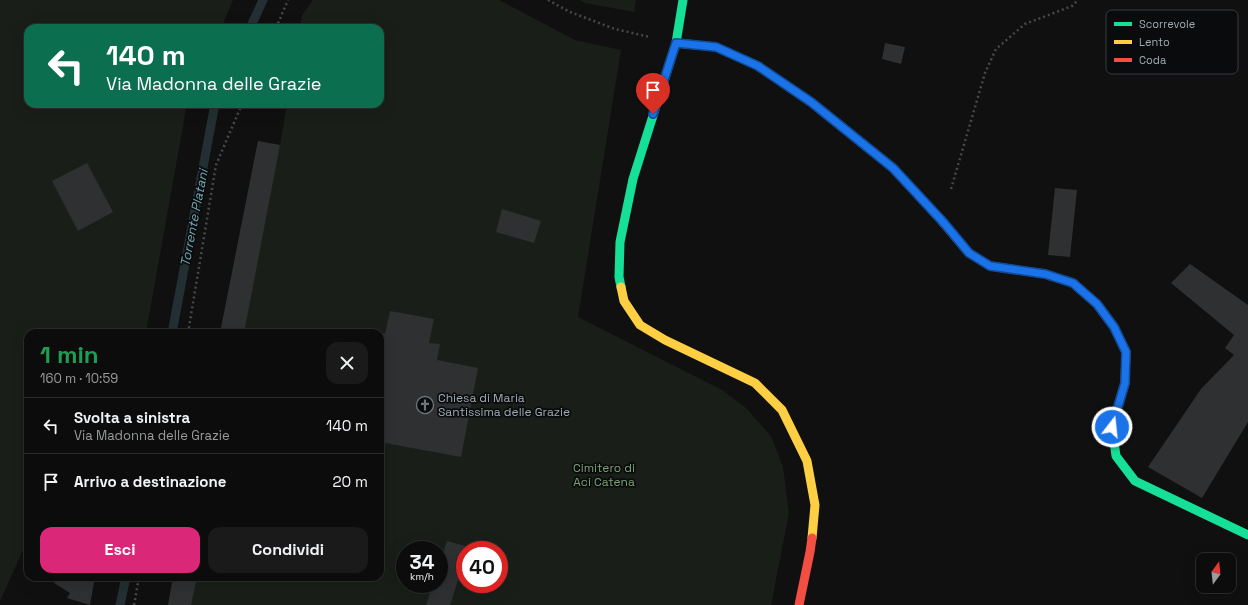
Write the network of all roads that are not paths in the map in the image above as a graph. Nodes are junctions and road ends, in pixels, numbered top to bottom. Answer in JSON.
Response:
{"nodes":[{"id":1,"x":683,"y":0,"type":"edge"},
{"id":2,"x":676,"y":43,"type":"junction"},
{"id":3,"x":1248,"y":535,"type":"edge"},
{"id":4,"x":799,"y":605,"type":"edge"}],
"edges":[{"from":1,"to":2,"type":"street"},
{"from":2,"to":3,"type":"street"},
{"from":2,"to":4,"type":"street"}]}
